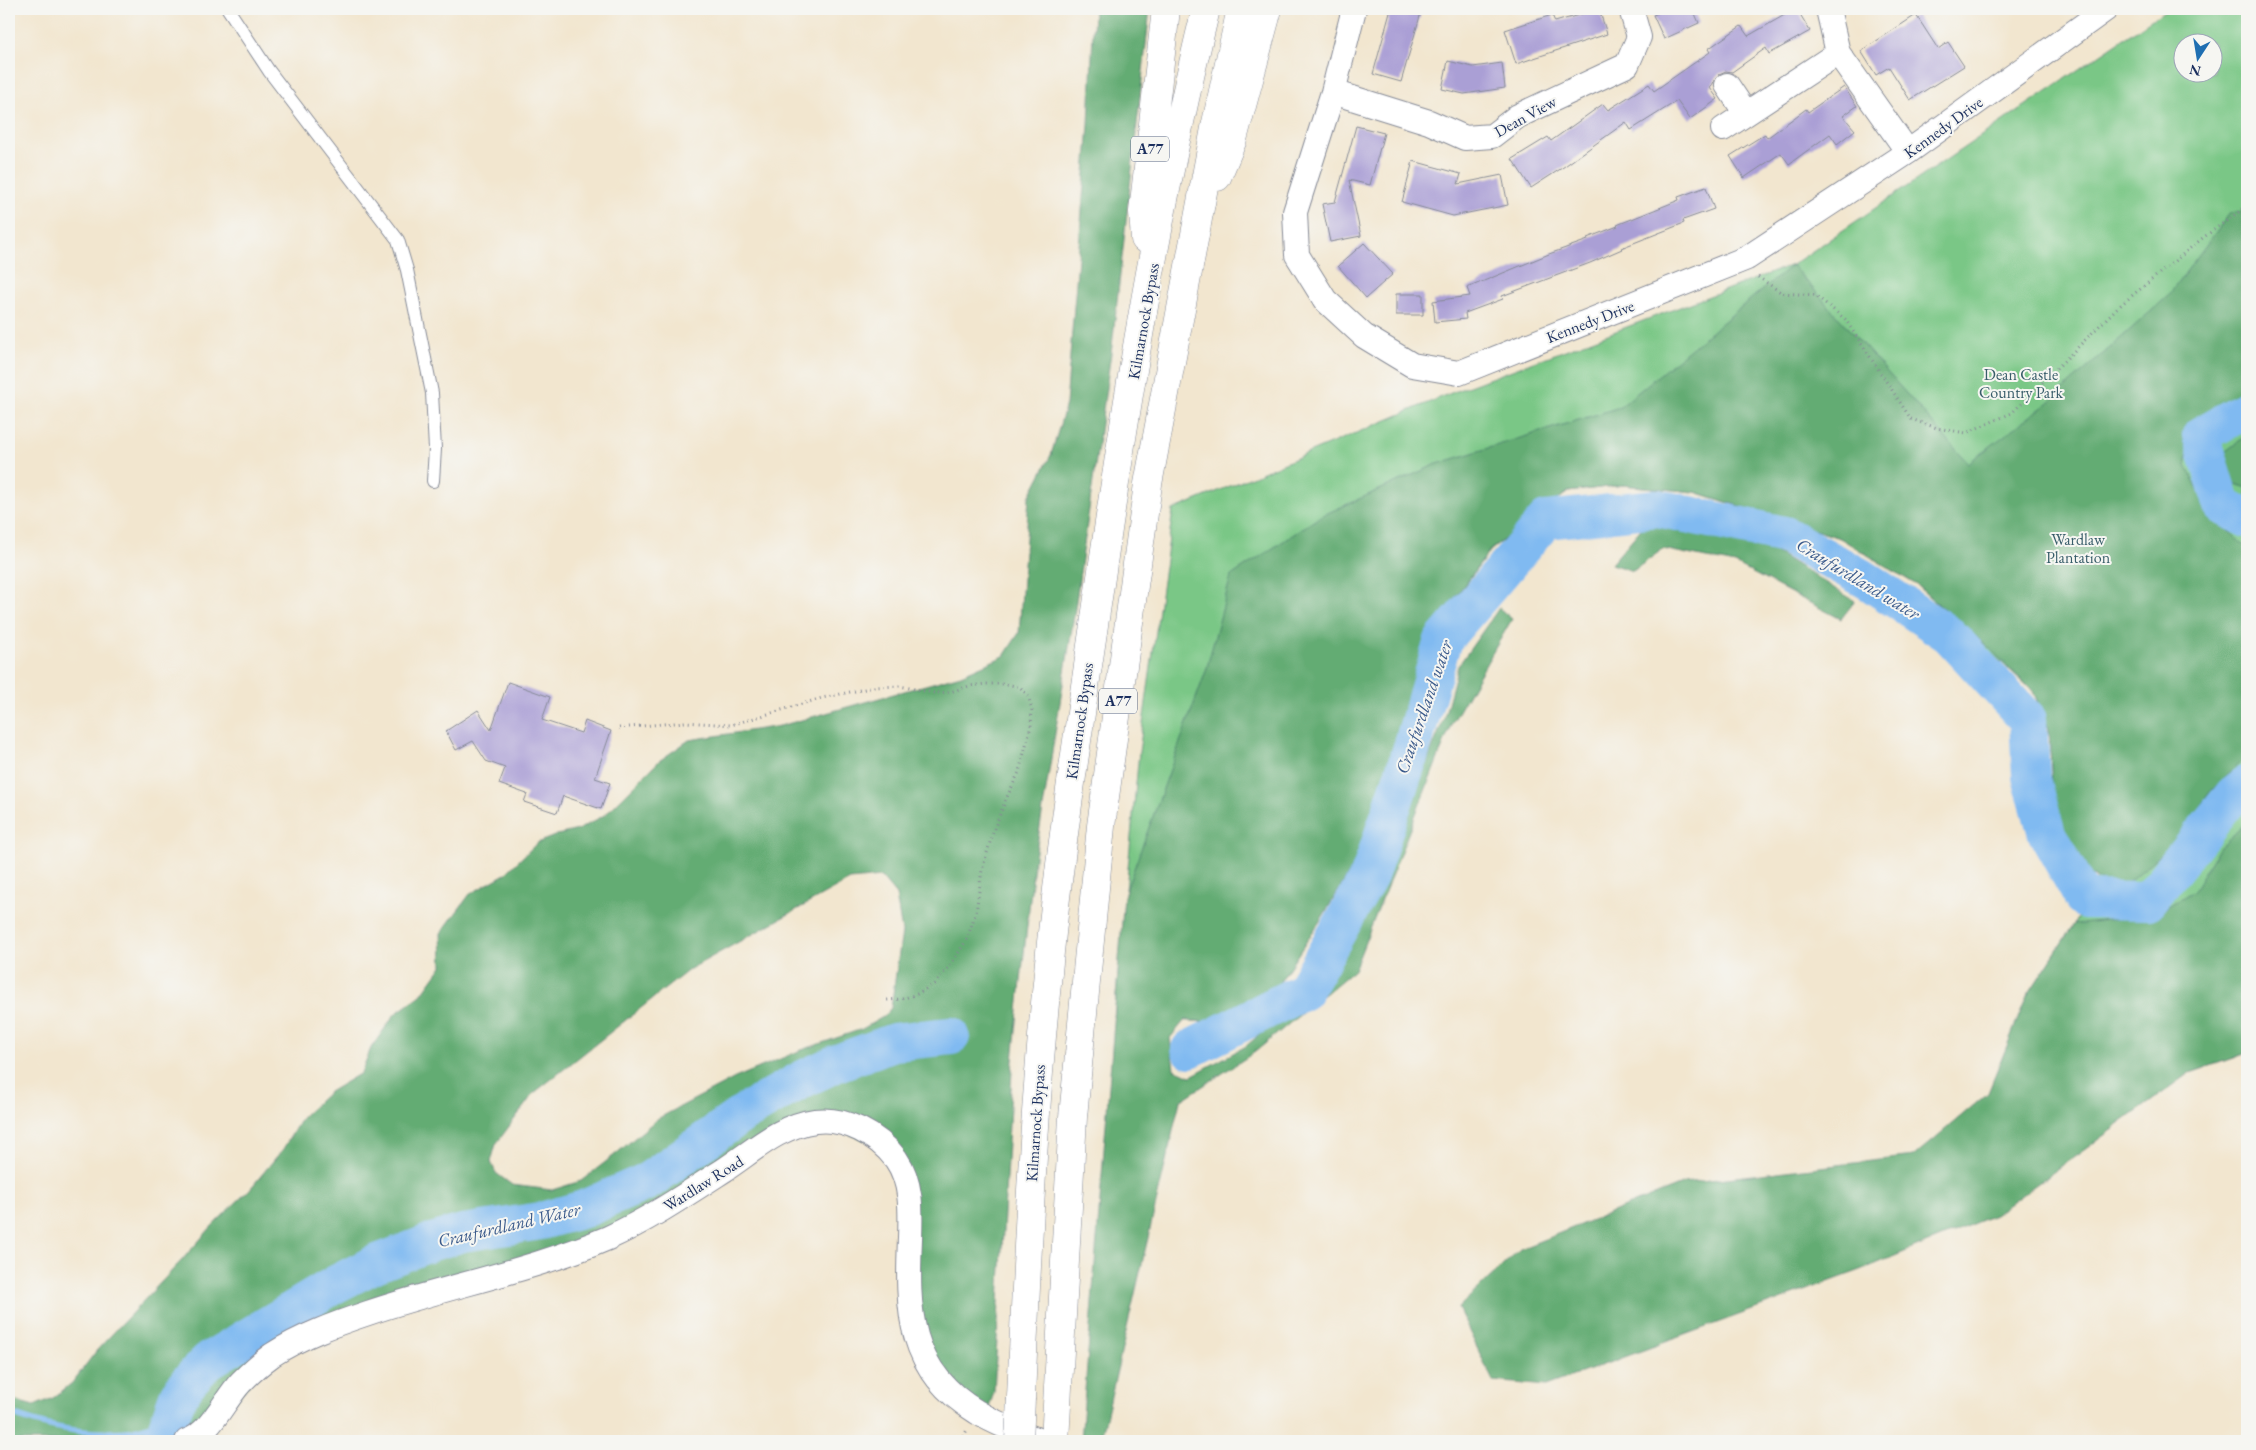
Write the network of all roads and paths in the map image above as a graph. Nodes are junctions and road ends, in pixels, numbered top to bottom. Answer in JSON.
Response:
{"nodes":[{"id":1,"x":228,"y":9,"type":"edge"},
{"id":2,"x":1166,"y":9,"type":"edge"},
{"id":3,"x":1206,"y":9,"type":"edge"},
{"id":4,"x":1241,"y":9,"type":"edge"},
{"id":5,"x":1268,"y":9,"type":"edge"},
{"id":6,"x":1354,"y":9,"type":"edge"},
{"id":7,"x":1631,"y":9,"type":"edge"},
{"id":8,"x":1828,"y":9,"type":"edge"},
{"id":9,"x":2106,"y":9,"type":"edge"},
{"id":10,"x":1838,"y":53,"type":"junction"},
{"id":11,"x":1727,"y":85,"type":"dead end"},
{"id":12,"x":1334,"y":92,"type":"junction"},
{"id":13,"x":1745,"y":112,"type":"junction"},
{"id":14,"x":1723,"y":128,"type":"dead end"},
{"id":15,"x":1908,"y":152,"type":"junction"},
{"id":16,"x":2247,"y":206,"type":"edge"},
{"id":17,"x":1197,"y":227,"type":"junction"},
{"id":18,"x":1747,"y":258,"type":"junction"},
{"id":19,"x":1148,"y":290,"type":"junction"},
{"id":20,"x":432,"y":481,"type":"dead end"},
{"id":21,"x":619,"y":728,"type":"dead end"},
{"id":22,"x":886,"y":1000,"type":"dead end"},
{"id":23,"x":193,"y":1437,"type":"edge"},
{"id":24,"x":1019,"y":1441,"type":"edge"},
{"id":25,"x":1040,"y":1441,"type":"edge"},
{"id":26,"x":1056,"y":1441,"type":"edge"}],
"edges":[{"from":1,"to":20,"type":"lane"},
{"from":2,"to":19,"type":"highway","number":"A77"},
{"from":3,"to":19,"type":"highway","name":"Kilmarnock Bypass","number":"A77"},
{"from":4,"to":17,"type":"highway","number":"A77"},
{"from":5,"to":17,"type":"highway","number":"A77"},
{"from":6,"to":12,"type":"street","name":"Kennedy Drive"},
{"from":7,"to":12,"type":"street","name":"Dean View"},
{"from":8,"to":10,"type":"street"},
{"from":9,"to":15,"type":"street","name":"Kennedy Drive"},
{"from":10,"to":13,"type":"street"},
{"from":10,"to":15,"type":"street"},
{"from":11,"to":13,"type":"street"},
{"from":12,"to":18,"type":"street","name":"Kennedy Drive"},
{"from":13,"to":14,"type":"street"},
{"from":15,"to":18,"type":"street","name":"Kennedy Drive"},
{"from":16,"to":18,"type":"path"},
{"from":17,"to":26,"type":"highway","number":"A77"},
{"from":19,"to":24,"type":"highway","name":"Kilmarnock Bypass","number":"A77","bridge":true},
{"from":21,"to":22,"type":"path"},
{"from":23,"to":25,"type":"street","name":"Wardlaw Road"}]}
